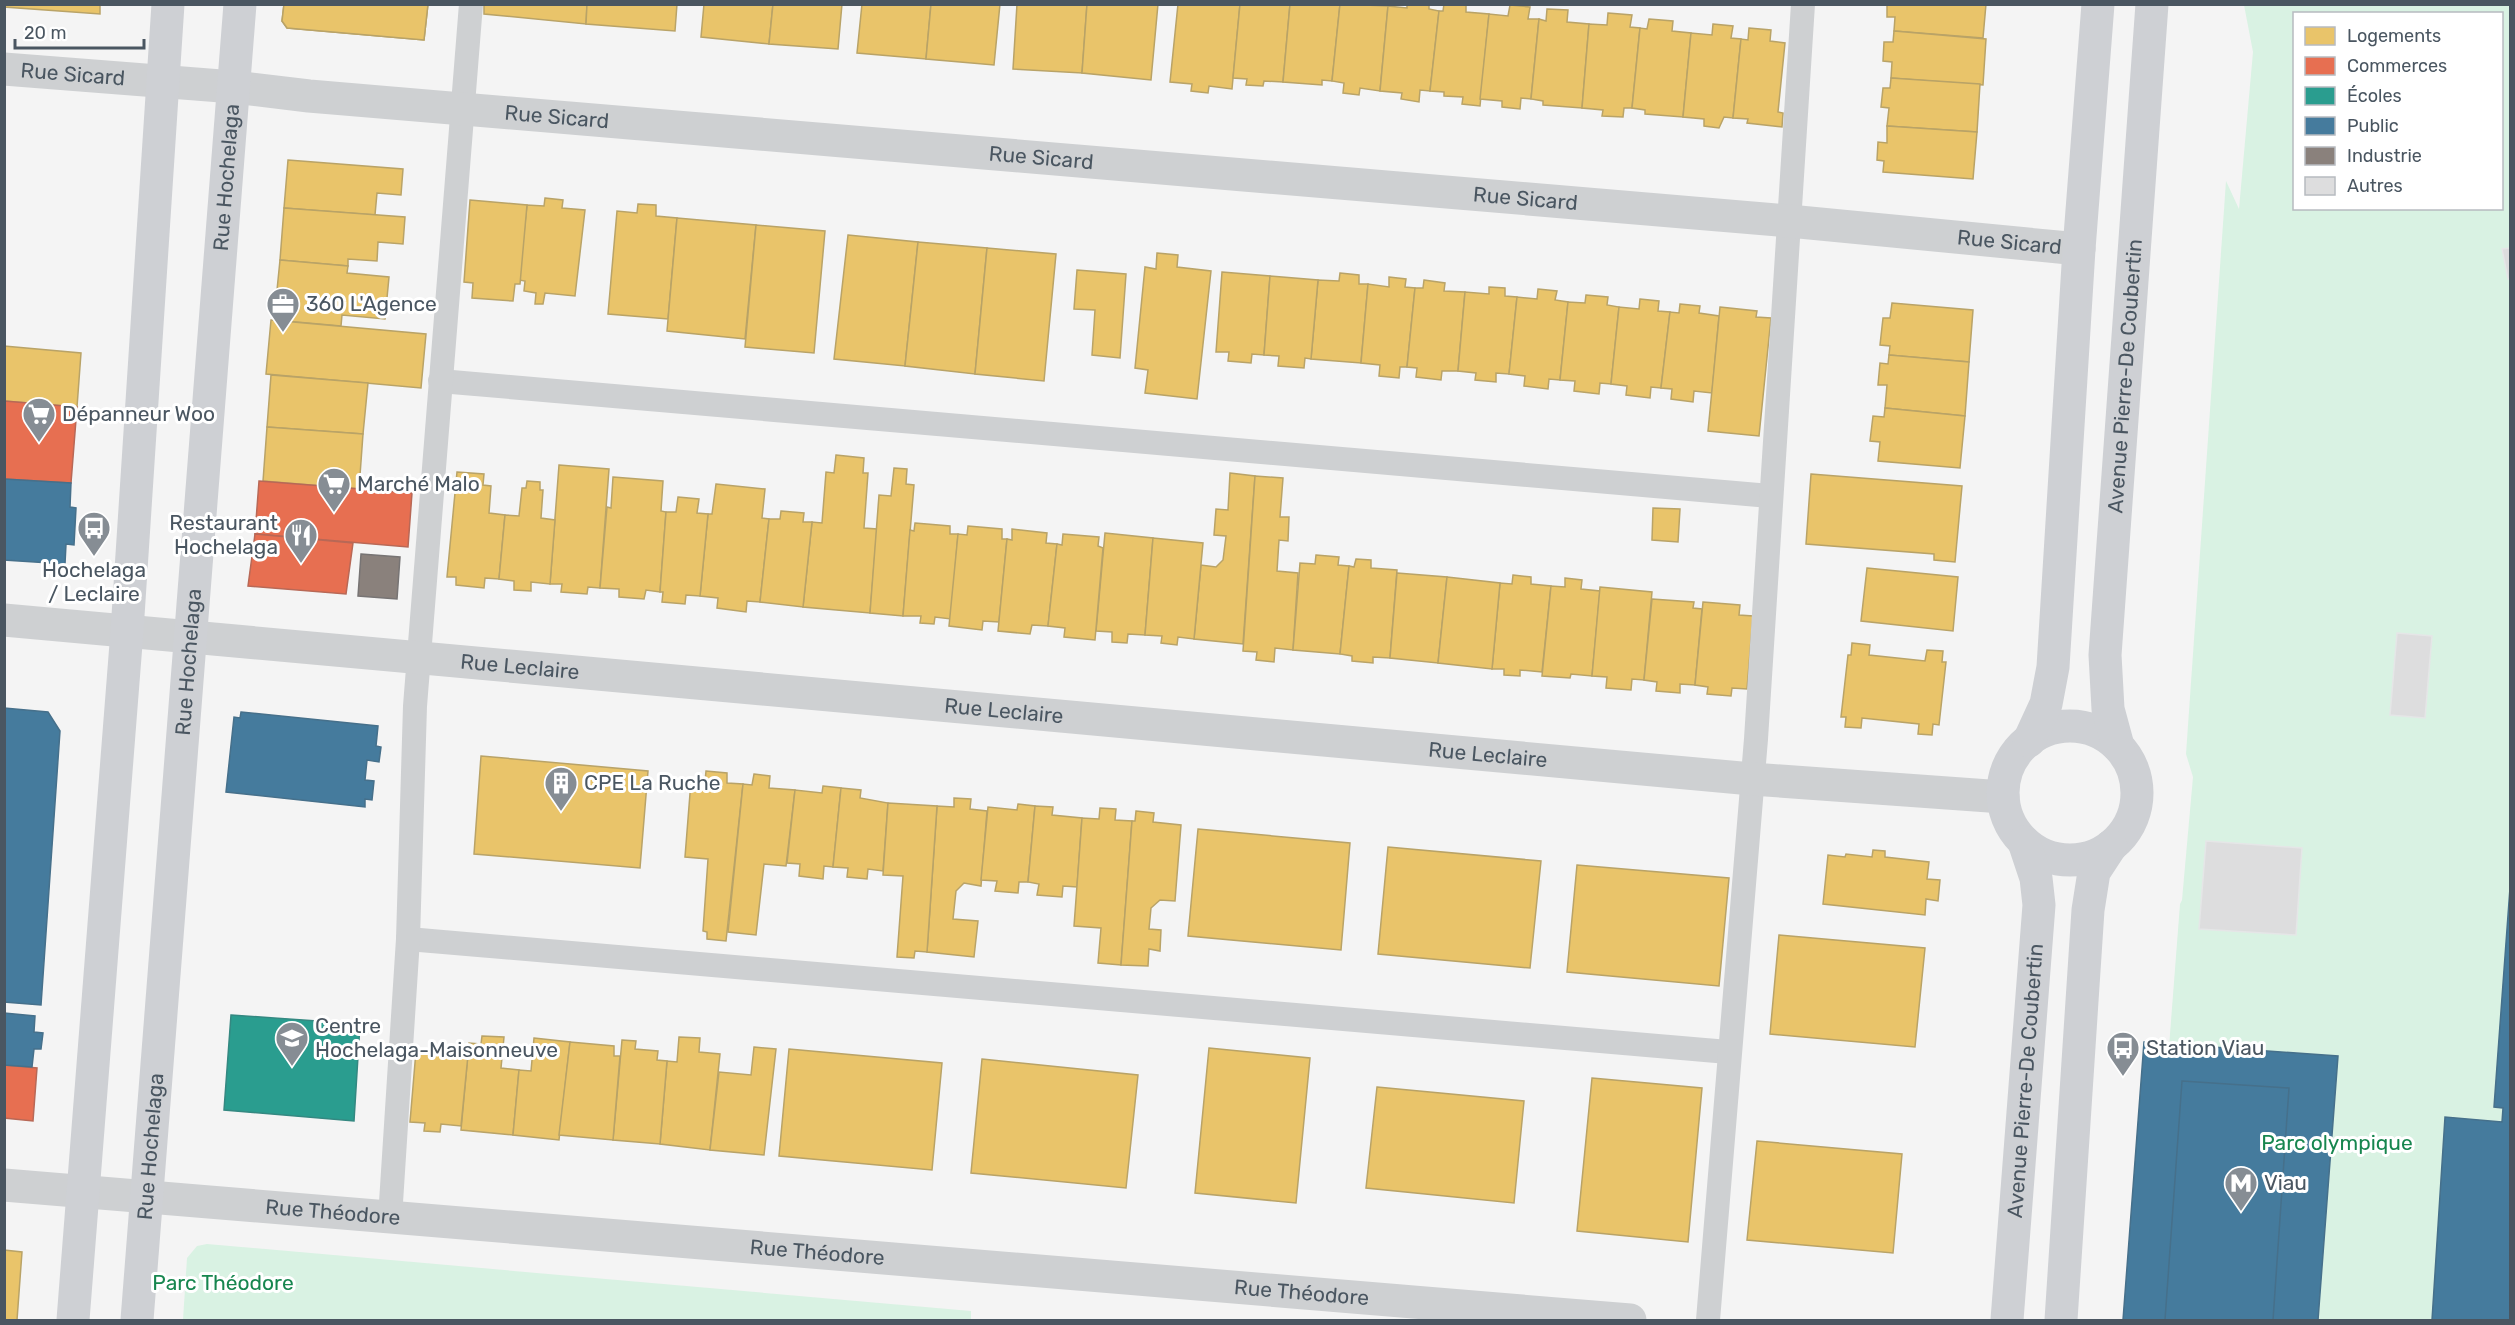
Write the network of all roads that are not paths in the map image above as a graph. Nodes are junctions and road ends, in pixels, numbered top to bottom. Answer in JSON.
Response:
{"nodes":[{"id":1,"x":168,"y":4,"type":"edge"},
{"id":2,"x":240,"y":4,"type":"edge"},
{"id":3,"x":471,"y":4,"type":"edge"},
{"id":4,"x":1803,"y":4,"type":"edge"},
{"id":5,"x":2098,"y":4,"type":"edge"},
{"id":6,"x":2152,"y":4,"type":"edge"},
{"id":7,"x":4,"y":69,"type":"edge"},
{"id":8,"x":163,"y":81,"type":"junction"},
{"id":9,"x":234,"y":87,"type":"junction"},
{"id":10,"x":463,"y":107,"type":"junction"},
{"id":11,"x":1789,"y":221,"type":"junction"},
{"id":12,"x":2079,"y":249,"type":"junction"},
{"id":13,"x":440,"y":381,"type":"junction"},
{"id":14,"x":1770,"y":496,"type":"junction"},
{"id":15,"x":4,"y":620,"type":"edge"},
{"id":16,"x":127,"y":631,"type":"junction"},
{"id":17,"x":189,"y":638,"type":"junction"},
{"id":18,"x":418,"y":660,"type":"junction"},
{"id":19,"x":2029,"y":741,"type":"junction"},
{"id":20,"x":2118,"y":746,"type":"junction"},
{"id":21,"x":1752,"y":779,"type":"junction"},
{"id":22,"x":2003,"y":797,"type":"junction"},
{"id":23,"x":2024,"y":842,"type":"junction"},
{"id":24,"x":2111,"y":846,"type":"junction"},
{"id":25,"x":408,"y":939,"type":"junction"},
{"id":26,"x":1728,"y":1052,"type":"junction"},
{"id":27,"x":4,"y":1185,"type":"edge"},
{"id":28,"x":83,"y":1193,"type":"junction"},
{"id":29,"x":146,"y":1198,"type":"junction"},
{"id":30,"x":390,"y":1218,"type":"junction"},
{"id":31,"x":73,"y":1320,"type":"edge"},
{"id":32,"x":137,"y":1320,"type":"edge"},
{"id":33,"x":1630,"y":1320,"type":"edge"},
{"id":34,"x":1708,"y":1320,"type":"edge"},
{"id":35,"x":2007,"y":1320,"type":"edge"},
{"id":36,"x":2061,"y":1320,"type":"edge"}],
"edges":[{"from":1,"to":8,"type":"street"},
{"from":2,"to":9,"type":"street","name":"Rue Hochelaga"},
{"from":3,"to":10,"type":"lane"},
{"from":4,"to":11,"type":"lane"},
{"from":5,"to":12,"type":"street"},
{"from":6,"to":20,"type":"street","name":"Avenue Pierre-De Coubertin"},
{"from":7,"to":8,"type":"street","name":"Rue Sicard"},
{"from":8,"to":9,"type":"street","name":"Rue Sicard"},
{"from":8,"to":16,"type":"street"},
{"from":9,"to":10,"type":"street","name":"Rue Sicard"},
{"from":9,"to":17,"type":"street","name":"Rue Hochelaga"},
{"from":10,"to":11,"type":"street","name":"Rue Sicard"},
{"from":10,"to":13,"type":"lane"},
{"from":11,"to":12,"type":"street","name":"Rue Sicard"},
{"from":11,"to":14,"type":"lane"},
{"from":12,"to":19,"type":"street"},
{"from":13,"to":14,"type":"lane"},
{"from":13,"to":18,"type":"lane"},
{"from":14,"to":21,"type":"lane"},
{"from":15,"to":16,"type":"street","name":"Rue Leclaire"},
{"from":16,"to":17,"type":"street","name":"Rue Leclaire"},
{"from":16,"to":28,"type":"street"},
{"from":17,"to":18,"type":"street","name":"Rue Leclaire"},
{"from":17,"to":29,"type":"street","name":"Rue Hochelaga"},
{"from":18,"to":21,"type":"street","name":"Rue Leclaire"},
{"from":18,"to":25,"type":"lane"},
{"from":19,"to":20,"type":"street"},
{"from":19,"to":22,"type":"street"},
{"from":20,"to":24,"type":"street"},
{"from":21,"to":22,"type":"street","name":"Rue Leclaire"},
{"from":21,"to":26,"type":"lane"},
{"from":22,"to":23,"type":"street"},
{"from":23,"to":24,"type":"street"},
{"from":23,"to":35,"type":"street","name":"Avenue Pierre-De Coubertin"},
{"from":24,"to":36,"type":"street"},
{"from":25,"to":26,"type":"lane"},
{"from":25,"to":30,"type":"lane"},
{"from":26,"to":34,"type":"lane"},
{"from":27,"to":28,"type":"street","name":"Rue Théodore"},
{"from":28,"to":29,"type":"street","name":"Rue Théodore"},
{"from":28,"to":31,"type":"street"},
{"from":29,"to":30,"type":"street","name":"Rue Théodore"},
{"from":29,"to":32,"type":"street","name":"Rue Hochelaga"},
{"from":30,"to":33,"type":"street","name":"Rue Théodore"}]}
